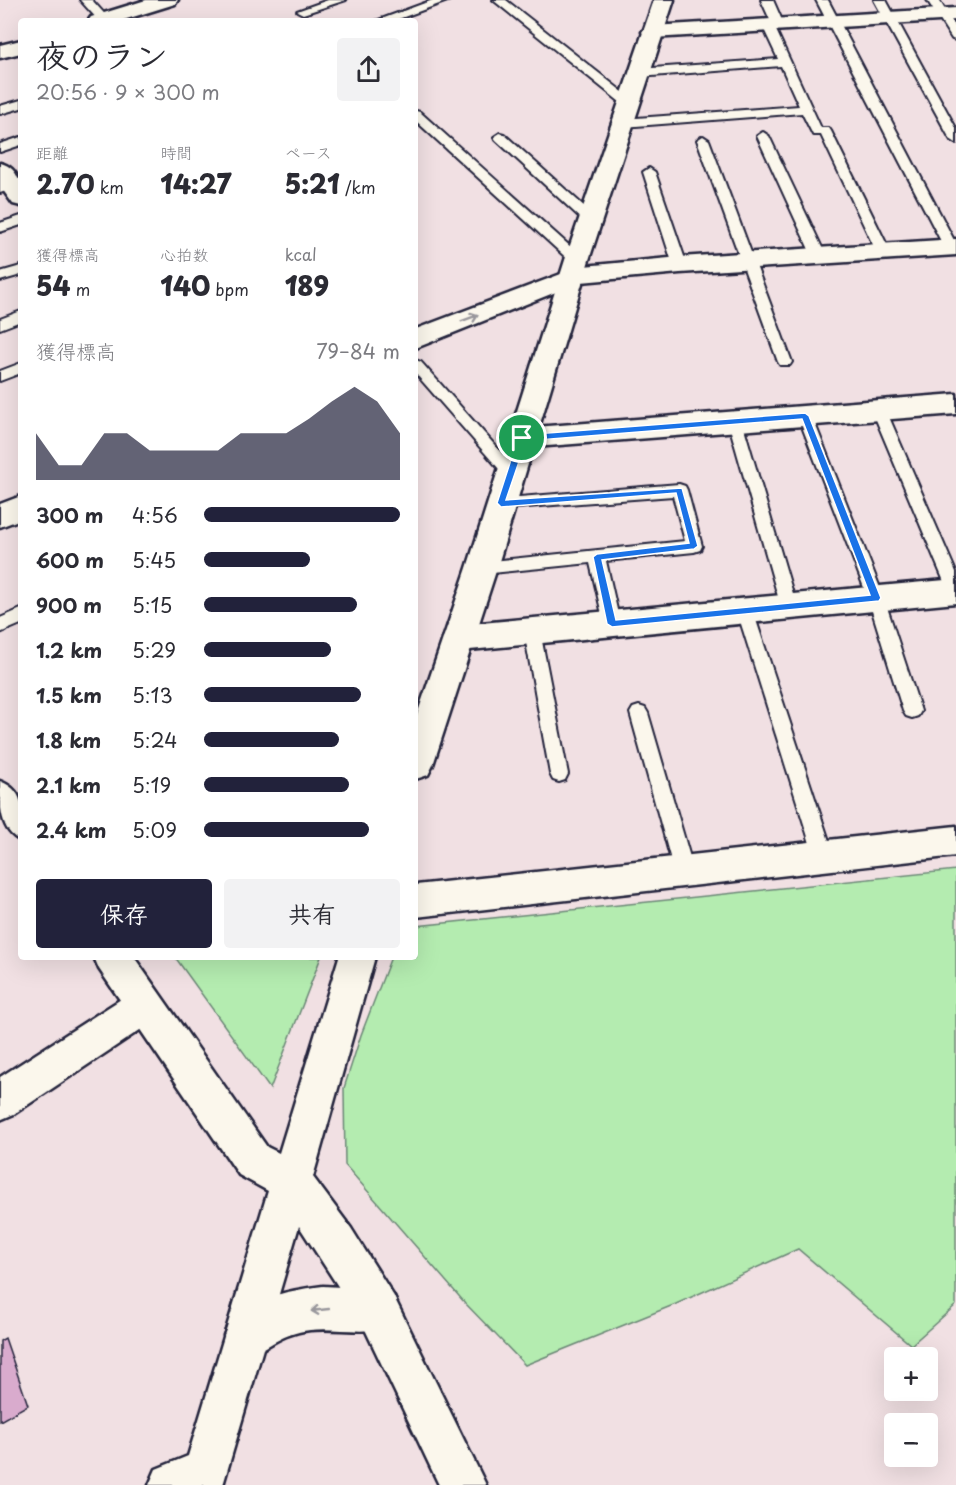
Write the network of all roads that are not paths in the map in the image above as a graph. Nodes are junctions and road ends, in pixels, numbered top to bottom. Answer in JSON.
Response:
{"nodes":[{"id":1,"x":86,"y":0,"type":"edge"},
{"id":2,"x":168,"y":0,"type":"edge"},
{"id":3,"x":291,"y":0,"type":"edge"},
{"id":4,"x":340,"y":0,"type":"edge"},
{"id":5,"x":444,"y":0,"type":"edge"},
{"id":6,"x":499,"y":0,"type":"edge"},
{"id":7,"x":664,"y":0,"type":"edge"},
{"id":8,"x":766,"y":0,"type":"edge"},
{"id":9,"x":822,"y":0,"type":"edge"},
{"id":10,"x":884,"y":9,"type":"edge"},
{"id":11,"x":944,"y":10,"type":"edge"},
{"id":12,"x":303,"y":12,"type":"junction"},
{"id":13,"x":100,"y":18,"type":"edge"},
{"id":14,"x":109,"y":18,"type":"edge"},
{"id":15,"x":310,"y":18,"type":"edge"},
{"id":16,"x":391,"y":18,"type":"edge"},
{"id":17,"x":832,"y":22,"type":"junction"},
{"id":18,"x":773,"y":25,"type":"junction"},
{"id":19,"x":652,"y":32,"type":"junction"},
{"id":20,"x":956,"y":37,"type":"edge"},
{"id":21,"x":18,"y":47,"type":"edge"},
{"id":22,"x":0,"y":52,"type":"edge"},
{"id":23,"x":784,"y":62,"type":"junction"},
{"id":24,"x":639,"y":73,"type":"junction"},
{"id":25,"x":18,"y":105,"type":"edge"},
{"id":26,"x":807,"y":109,"type":"junction"},
{"id":27,"x":0,"y":110,"type":"edge"},
{"id":28,"x":626,"y":113,"type":"junction"},
{"id":29,"x":418,"y":117,"type":"edge"},
{"id":30,"x":763,"y":136,"type":"dead end"},
{"id":31,"x":500,"y":137,"type":"dead end"},
{"id":32,"x":956,"y":139,"type":"edge"},
{"id":33,"x":703,"y":140,"type":"dead end"},
{"id":34,"x":18,"y":142,"type":"edge"},
{"id":35,"x":0,"y":148,"type":"edge"},
{"id":36,"x":649,"y":172,"type":"dead end"},
{"id":37,"x":591,"y":220,"type":"junction"},
{"id":38,"x":18,"y":221,"type":"edge"},
{"id":39,"x":0,"y":228,"type":"edge"},
{"id":40,"x":954,"y":247,"type":"edge"},
{"id":41,"x":883,"y":252,"type":"junction"},
{"id":42,"x":819,"y":256,"type":"junction"},
{"id":43,"x":749,"y":260,"type":"junction"},
{"id":44,"x":680,"y":265,"type":"junction"},
{"id":45,"x":18,"y":271,"type":"edge"},
{"id":46,"x":574,"y":272,"type":"junction"},
{"id":47,"x":0,"y":277,"type":"edge"},
{"id":48,"x":18,"y":317,"type":"edge"},
{"id":49,"x":0,"y":324,"type":"edge"},
{"id":50,"x":418,"y":338,"type":"edge"},
{"id":51,"x":785,"y":362,"type":"dead end"},
{"id":52,"x":418,"y":367,"type":"edge"},
{"id":53,"x":18,"y":369,"type":"edge"},
{"id":54,"x":0,"y":376,"type":"edge"},
{"id":55,"x":954,"y":408,"type":"edge"},
{"id":56,"x":879,"y":410,"type":"junction"},
{"id":57,"x":805,"y":416,"type":"junction"},
{"id":58,"x":735,"y":422,"type":"junction"},
{"id":59,"x":522,"y":438,"type":"junction"},
{"id":60,"x":511,"y":473,"type":"junction"},
{"id":61,"x":501,"y":503,"type":"junction"},
{"id":62,"x":18,"y":508,"type":"edge"},
{"id":63,"x":0,"y":516,"type":"edge"},
{"id":64,"x":597,"y":557,"type":"junction"},
{"id":65,"x":482,"y":568,"type":"junction"},
{"id":66,"x":956,"y":591,"type":"edge"},
{"id":67,"x":876,"y":598,"type":"junction"},
{"id":68,"x":789,"y":607,"type":"junction"},
{"id":69,"x":745,"y":611,"type":"junction"},
{"id":70,"x":18,"y":617,"type":"edge"},
{"id":71,"x":612,"y":624,"type":"junction"},
{"id":72,"x":0,"y":626,"type":"edge"},
{"id":73,"x":532,"y":631,"type":"junction"},
{"id":74,"x":459,"y":638,"type":"junction"},
{"id":75,"x":912,"y":711,"type":"dead end"},
{"id":76,"x":639,"y":713,"type":"dead end"},
{"id":77,"x":418,"y":754,"type":"edge"},
{"id":78,"x":560,"y":774,"type":"dead end"},
{"id":79,"x":956,"y":841,"type":"edge"},
{"id":80,"x":824,"y":856,"type":"junction"},
{"id":81,"x":684,"y":871,"type":"junction"},
{"id":82,"x":418,"y":901,"type":"edge"},
{"id":83,"x":114,"y":960,"type":"edge"},
{"id":84,"x":356,"y":960,"type":"edge"},
{"id":85,"x":145,"y":1005,"type":"junction"},
{"id":86,"x":0,"y":1100,"type":"edge"},
{"id":87,"x":292,"y":1182,"type":"junction"},
{"id":88,"x":378,"y":1310,"type":"junction"},
{"id":89,"x":246,"y":1335,"type":"junction"},
{"id":90,"x":194,"y":1481,"type":"edge"},
{"id":91,"x":463,"y":1485,"type":"edge"}],
"edges":[{"from":1,"to":13,"type":"lane"},
{"from":2,"to":14,"type":"street"},
{"from":3,"to":12,"type":"lane"},
{"from":4,"to":12,"type":"lane"},
{"from":5,"to":16,"type":"lane"},
{"from":6,"to":28,"type":"lane"},
{"from":7,"to":19,"type":"street"},
{"from":8,"to":18,"type":"lane"},
{"from":9,"to":17,"type":"lane"},
{"from":10,"to":11,"type":"street"},
{"from":10,"to":17,"type":"street"},
{"from":10,"to":32,"type":"lane"},
{"from":11,"to":20,"type":"lane"},
{"from":12,"to":15,"type":"lane"},
{"from":17,"to":18,"type":"street"},
{"from":17,"to":40,"type":"lane"},
{"from":18,"to":19,"type":"street"},
{"from":18,"to":23,"type":"lane"},
{"from":19,"to":24,"type":"street"},
{"from":21,"to":22,"type":"street"},
{"from":23,"to":24,"type":"lane"},
{"from":23,"to":26,"type":"lane"},
{"from":24,"to":28,"type":"street"},
{"from":25,"to":27,"type":"lane"},
{"from":26,"to":28,"type":"lane"},
{"from":26,"to":41,"type":"lane"},
{"from":28,"to":37,"type":"street"},
{"from":29,"to":46,"type":"lane"},
{"from":30,"to":42,"type":"lane"},
{"from":31,"to":37,"type":"lane"},
{"from":33,"to":43,"type":"lane"},
{"from":34,"to":35,"type":"lane"},
{"from":36,"to":44,"type":"lane"},
{"from":37,"to":46,"type":"street"},
{"from":38,"to":39,"type":"lane"},
{"from":40,"to":41,"type":"street"},
{"from":41,"to":42,"type":"street"},
{"from":42,"to":43,"type":"street"},
{"from":43,"to":44,"type":"street"},
{"from":43,"to":51,"type":"lane"},
{"from":44,"to":46,"type":"street"},
{"from":45,"to":47,"type":"lane"},
{"from":50,"to":46,"type":"street","one_way":true},
{"from":46,"to":59,"type":"street"},
{"from":48,"to":49,"type":"lane"},
{"from":52,"to":60,"type":"lane"},
{"from":53,"to":54,"type":"lane"},
{"from":55,"to":56,"type":"street"},
{"from":56,"to":57,"type":"street"},
{"from":56,"to":66,"type":"lane"},
{"from":57,"to":58,"type":"street"},
{"from":57,"to":67,"type":"lane"},
{"from":58,"to":59,"type":"street"},
{"from":58,"to":68,"type":"lane"},
{"from":59,"to":60,"type":"street"},
{"from":60,"to":61,"type":"street"},
{"from":61,"to":64,"type":"lane"},
{"from":61,"to":65,"type":"street"},
{"from":62,"to":63,"type":"street"},
{"from":64,"to":65,"type":"lane"},
{"from":64,"to":71,"type":"lane"},
{"from":65,"to":74,"type":"street"},
{"from":66,"to":67,"type":"street"},
{"from":67,"to":68,"type":"street"},
{"from":67,"to":75,"type":"lane"},
{"from":68,"to":69,"type":"street"},
{"from":69,"to":71,"type":"street"},
{"from":69,"to":80,"type":"lane"},
{"from":70,"to":72,"type":"lane"},
{"from":71,"to":73,"type":"street"},
{"from":73,"to":74,"type":"street"},
{"from":73,"to":78,"type":"lane"},
{"from":74,"to":77,"type":"street"},
{"from":76,"to":81,"type":"lane"},
{"from":79,"to":80,"type":"street"},
{"from":80,"to":81,"type":"street"},
{"from":81,"to":82,"type":"street"},
{"from":83,"to":85,"type":"street"},
{"from":84,"to":87,"type":"street"},
{"from":85,"to":86,"type":"street"},
{"from":85,"to":87,"type":"street"},
{"from":87,"to":88,"type":"street"},
{"from":87,"to":89,"type":"street"},
{"from":88,"to":89,"type":"street","one_way":true},
{"from":88,"to":91,"type":"street"},
{"from":89,"to":90,"type":"street"}]}
